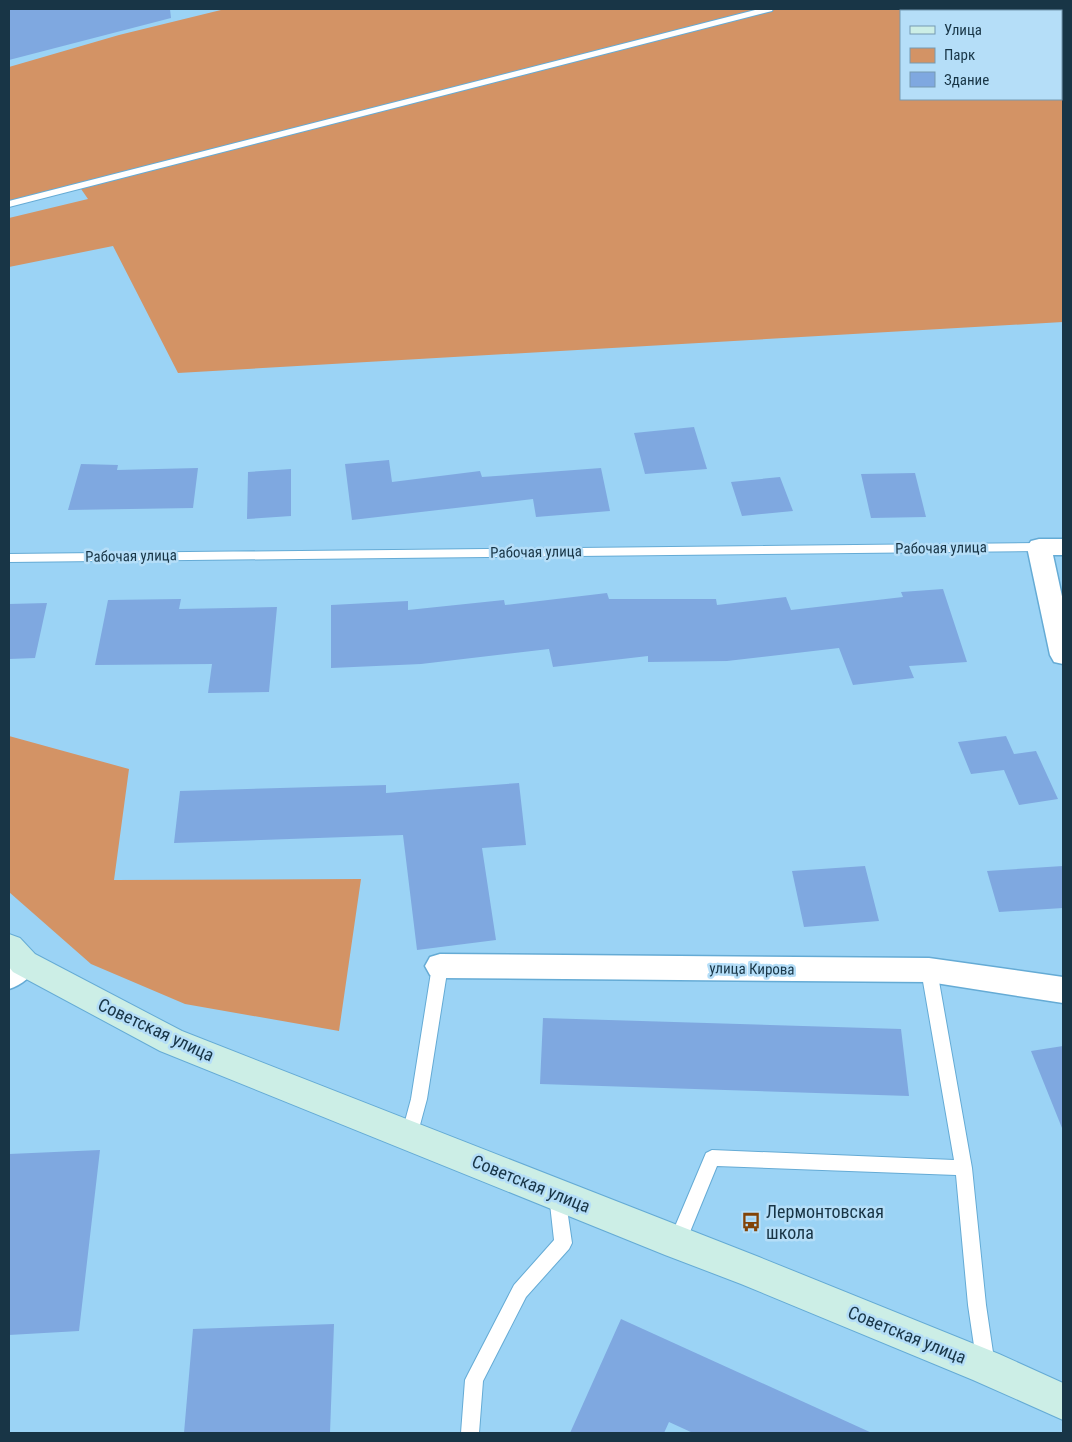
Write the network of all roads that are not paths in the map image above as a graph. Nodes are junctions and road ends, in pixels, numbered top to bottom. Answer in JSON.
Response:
{"nodes":[{"id":1,"x":769,"y":9,"type":"edge"},
{"id":2,"x":9,"y":204,"type":"edge"},
{"id":3,"x":1039,"y":547,"type":"junction"},
{"id":4,"x":1063,"y":547,"type":"edge"},
{"id":5,"x":9,"y":558,"type":"edge"},
{"id":6,"x":1063,"y":655,"type":"edge"},
{"id":7,"x":14,"y":963,"type":"edge"},
{"id":8,"x":440,"y":966,"type":"joint"},
{"id":9,"x":929,"y":970,"type":"junction"},
{"id":10,"x":1063,"y":990,"type":"edge"},
{"id":11,"x":409,"y":1136,"type":"junction"},
{"id":12,"x":964,"y":1168,"type":"junction"},
{"id":13,"x":557,"y":1194,"type":"junction"},
{"id":14,"x":677,"y":1243,"type":"junction"},
{"id":15,"x":986,"y":1367,"type":"junction"},
{"id":16,"x":1063,"y":1402,"type":"edge"},
{"id":17,"x":470,"y":1433,"type":"edge"}],
"edges":[{"from":1,"to":2,"type":"lane"},
{"from":3,"to":4,"type":"street","name":"Рабочая улица"},
{"from":3,"to":5,"type":"lane","name":"Рабочая улица"},
{"from":3,"to":6,"type":"street"},
{"from":7,"to":11,"type":"main road","name":"Советская улица"},
{"from":8,"to":9,"type":"street","name":"улица Кирова"},
{"from":8,"to":11,"type":"lane"},
{"from":9,"to":10,"type":"street","name":"улица Кирова"},
{"from":9,"to":12,"type":"lane"},
{"from":11,"to":13,"type":"main road","name":"Советская улица"},
{"from":12,"to":14,"type":"lane"},
{"from":12,"to":15,"type":"lane"},
{"from":13,"to":14,"type":"main road","name":"Советская улица"},
{"from":13,"to":17,"type":"lane"},
{"from":14,"to":15,"type":"main road","name":"Советская улица"},
{"from":15,"to":16,"type":"main road","name":"Советская улица"}]}
